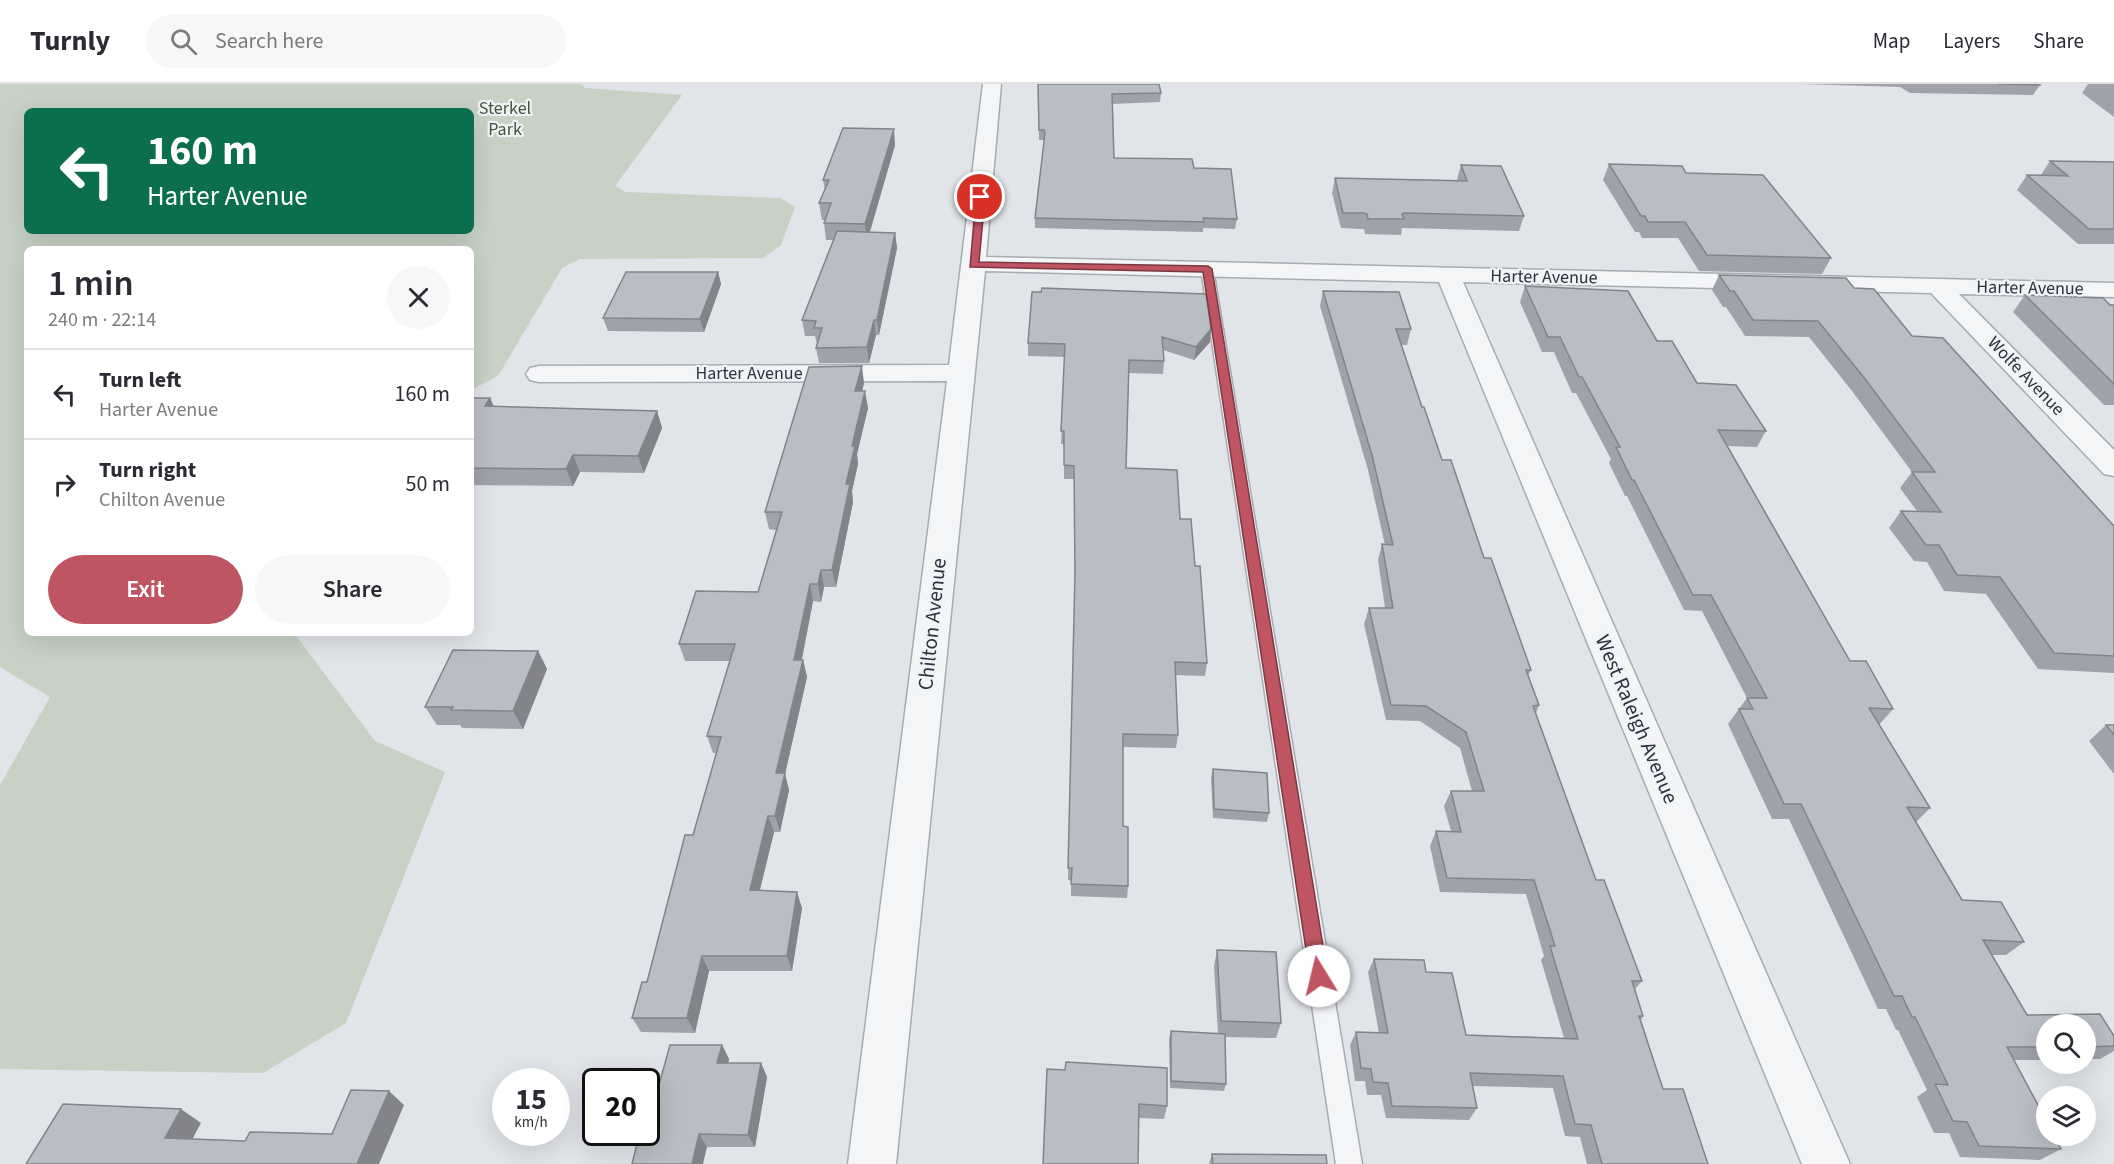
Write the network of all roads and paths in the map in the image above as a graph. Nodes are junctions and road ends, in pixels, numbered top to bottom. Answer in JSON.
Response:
{"nodes":[{"id":1,"x":992,"y":84,"type":"edge"},
{"id":2,"x":974,"y":264,"type":"junction"},
{"id":3,"x":1208,"y":269,"type":"junction"},
{"id":4,"x":1448,"y":274,"type":"junction"},
{"id":5,"x":1938,"y":286,"type":"junction"},
{"id":6,"x":2114,"y":290,"type":"edge"},
{"id":7,"x":960,"y":373,"type":"junction"},
{"id":8,"x":539,"y":374,"type":"dead end"},
{"id":9,"x":2114,"y":467,"type":"edge"},
{"id":10,"x":872,"y":1164,"type":"edge"},
{"id":11,"x":1349,"y":1164,"type":"edge"},
{"id":12,"x":1826,"y":1164,"type":"edge"}],
"edges":[{"from":1,"to":2,"type":"street","name":"Chilton Avenue"},
{"from":2,"to":3,"type":"street","name":"Harter Avenue"},
{"from":2,"to":7,"type":"street","name":"Chilton Avenue"},
{"from":3,"to":4,"type":"street","name":"Harter Avenue"},
{"from":3,"to":11,"type":"lane"},
{"from":4,"to":5,"type":"street","name":"Harter Avenue"},
{"from":4,"to":12,"type":"street","name":"West Raleigh Avenue"},
{"from":5,"to":6,"type":"street","name":"Harter Avenue"},
{"from":5,"to":9,"type":"street","name":"Wolfe Avenue"},
{"from":7,"to":8,"type":"street","name":"Harter Avenue"},
{"from":7,"to":10,"type":"street","name":"Chilton Avenue"}]}
